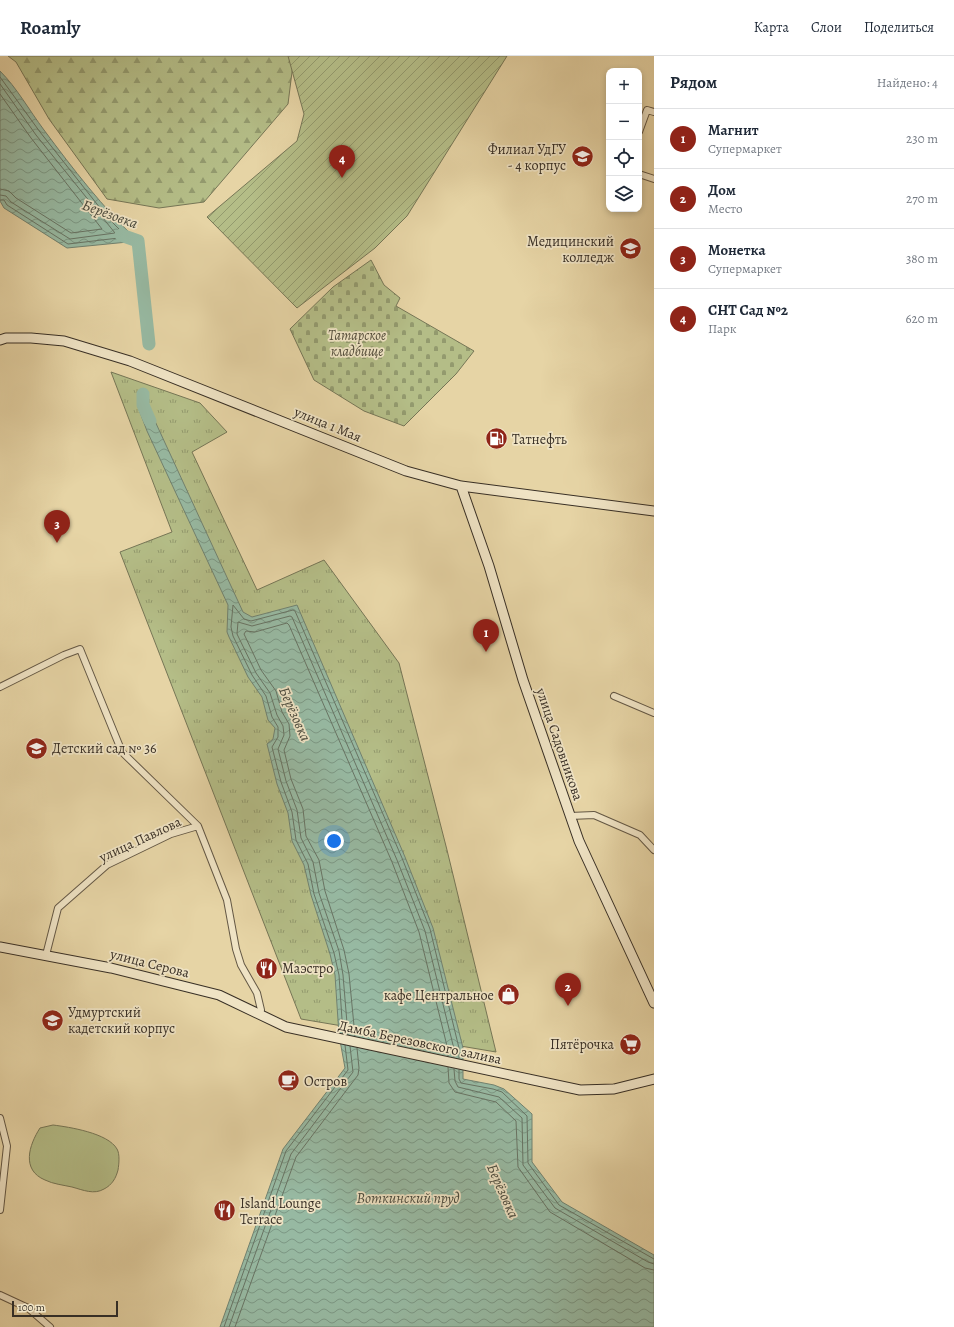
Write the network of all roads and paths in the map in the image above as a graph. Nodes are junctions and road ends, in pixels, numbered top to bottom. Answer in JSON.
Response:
{"nodes":[{"id":1,"x":654,"y":112,"type":"edge"},
{"id":2,"x":642,"y":124,"type":"edge"},
{"id":3,"x":642,"y":175,"type":"edge"},
{"id":4,"x":654,"y":179,"type":"edge"},
{"id":5,"x":0,"y":340,"type":"edge"},
{"id":6,"x":461,"y":486,"type":"junction"},
{"id":7,"x":654,"y":511,"type":"edge"},
{"id":8,"x":0,"y":687,"type":"edge"},
{"id":9,"x":614,"y":696,"type":"dead end"},
{"id":10,"x":654,"y":713,"type":"edge"},
{"id":11,"x":570,"y":816,"type":"junction"},
{"id":12,"x":198,"y":826,"type":"junction"},
{"id":13,"x":654,"y":850,"type":"edge"},
{"id":14,"x":0,"y":947,"type":"edge"},
{"id":15,"x":46,"y":955,"type":"junction"},
{"id":16,"x":654,"y":1003,"type":"edge"},
{"id":17,"x":260,"y":1014,"type":"junction"},
{"id":18,"x":286,"y":1028,"type":"joint"},
{"id":19,"x":654,"y":1078,"type":"edge"},
{"id":20,"x":0,"y":1118,"type":"edge"},
{"id":21,"x":0,"y":1210,"type":"edge"},
{"id":22,"x":0,"y":1295,"type":"edge"},
{"id":23,"x":50,"y":1327,"type":"edge"}],
"edges":[{"from":1,"to":2,"type":"street"},
{"from":3,"to":4,"type":"street"},
{"from":5,"to":6,"type":"main road","name":"улица 1 Мая"},
{"from":6,"to":7,"type":"main road","name":"улица 1 Мая"},
{"from":6,"to":11,"type":"main road","name":"улица Садовникова"},
{"from":8,"to":12,"type":"street","name":"улица Павлова"},
{"from":9,"to":10,"type":"street"},
{"from":11,"to":13,"type":"street"},
{"from":11,"to":16,"type":"main road","name":"улица Садовникова"},
{"from":12,"to":15,"type":"street","name":"улица Павлова"},
{"from":12,"to":17,"type":"street","name":"улица Павлова"},
{"from":14,"to":15,"type":"main road","name":"улица Серова"},
{"from":15,"to":17,"type":"main road","name":"улица Серова"},
{"from":17,"to":18,"type":"main road","name":"улица Серова"},
{"from":18,"to":19,"type":"main road","name":"Дамба Березовского залива"},
{"from":20,"to":21,"type":"street"},
{"from":22,"to":23,"type":"street"}]}
